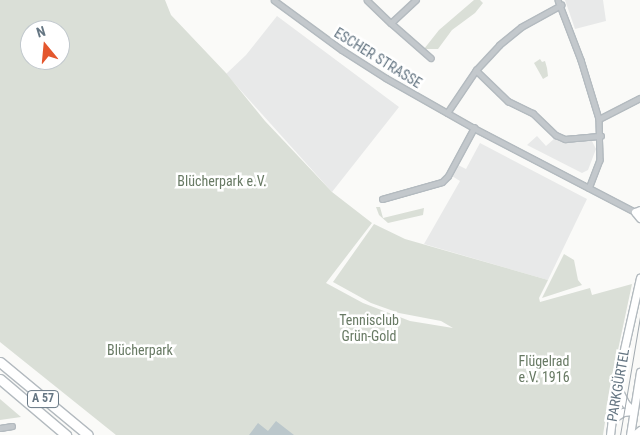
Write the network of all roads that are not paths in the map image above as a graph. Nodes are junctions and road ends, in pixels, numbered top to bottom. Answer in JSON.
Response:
{"nodes":[{"id":1,"x":274,"y":0,"type":"edge"},
{"id":2,"x":367,"y":0,"type":"edge"},
{"id":3,"x":416,"y":0,"type":"edge"},
{"id":4,"x":560,"y":3,"type":"edge"},
{"id":5,"x":391,"y":23,"type":"junction"},
{"id":6,"x":431,"y":58,"type":"dead end"},
{"id":7,"x":476,"y":70,"type":"junction"},
{"id":8,"x":640,"y":98,"type":"edge"},
{"id":9,"x":447,"y":113,"type":"junction"},
{"id":10,"x":599,"y":119,"type":"junction"},
{"id":11,"x":474,"y":128,"type":"junction"},
{"id":12,"x":601,"y":136,"type":"junction"},
{"id":13,"x":589,"y":188,"type":"junction"},
{"id":14,"x":382,"y":199,"type":"dead end"},
{"id":15,"x":639,"y":213,"type":"edge"},
{"id":16,"x":640,"y":278,"type":"edge"},
{"id":17,"x":0,"y":362,"type":"edge"},
{"id":18,"x":640,"y":372,"type":"edge"},
{"id":19,"x":0,"y":379,"type":"edge"},
{"id":20,"x":616,"y":385,"type":"junction"},
{"id":21,"x":637,"y":413,"type":"edge"},
{"id":22,"x":612,"y":419,"type":"junction"},
{"id":23,"x":12,"y":426,"type":"dead end"},
{"id":24,"x":0,"y":428,"type":"edge"},
{"id":25,"x":640,"y":430,"type":"edge"},
{"id":26,"x":66,"y":435,"type":"edge"},
{"id":27,"x":88,"y":435,"type":"edge"},
{"id":28,"x":610,"y":435,"type":"edge"},
{"id":29,"x":630,"y":435,"type":"edge"},
{"id":30,"x":634,"y":435,"type":"edge"}],
"edges":[{"from":1,"to":9,"type":"street","name":"ESCHER STRASSE"},
{"from":2,"to":5,"type":"street"},
{"from":3,"to":5,"type":"street"},
{"from":4,"to":7,"type":"street"},
{"from":4,"to":10,"type":"street"},
{"from":5,"to":6,"type":"street"},
{"from":7,"to":9,"type":"street"},
{"from":7,"to":12,"type":"street"},
{"from":8,"to":10,"type":"street"},
{"from":9,"to":11,"type":"street","name":"ESCHER STRASSE"},
{"from":10,"to":12,"type":"street"},
{"from":11,"to":13,"type":"street","name":"ESCHER STRASSE"},
{"from":11,"to":14,"type":"street"},
{"from":12,"to":13,"type":"street"},
{"from":13,"to":15,"type":"street","name":"ESCHER STRASSE"},
{"from":16,"to":20,"type":"main road","name":"PARKGÜRTEL"},
{"from":17,"to":27,"type":"highway","number":"A 57"},
{"from":18,"to":21,"type":"main road","name":"PARKGÜRTEL"},
{"from":19,"to":26,"type":"highway","number":"A 57"},
{"from":20,"to":21,"type":"main road"},
{"from":20,"to":22,"type":"main road","name":"PARKGÜRTEL"},
{"from":21,"to":22,"type":"main road"},
{"from":21,"to":29,"type":"main road","name":"PARKGÜRTEL"},
{"from":22,"to":28,"type":"main road","name":"PARKGÜRTEL"},
{"from":23,"to":24,"type":"street"},
{"from":25,"to":30,"type":"main road"}]}
